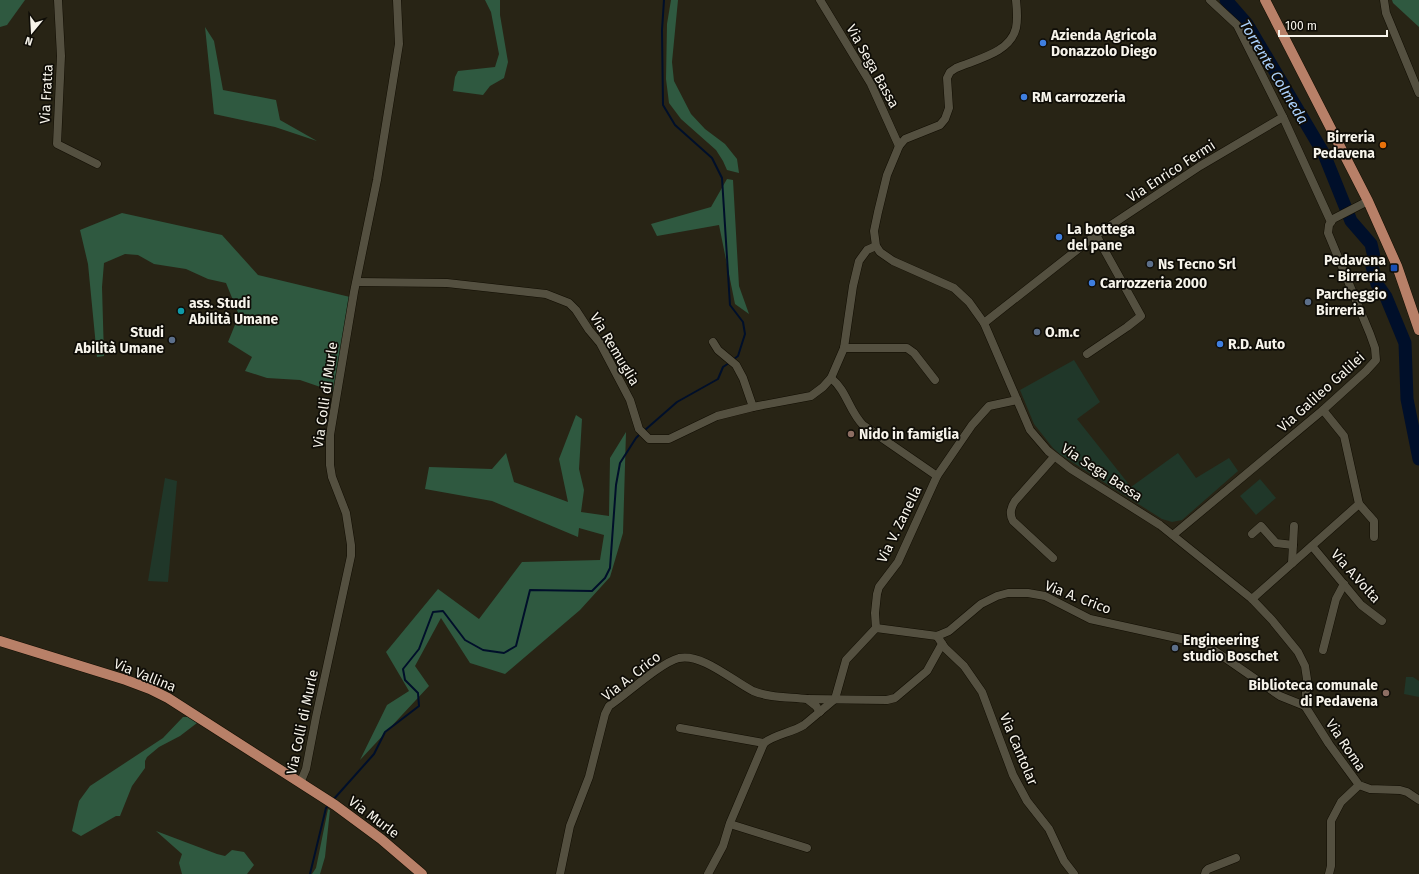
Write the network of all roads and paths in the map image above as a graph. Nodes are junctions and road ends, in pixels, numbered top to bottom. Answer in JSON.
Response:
{"nodes":[{"id":1,"x":58,"y":0,"type":"edge"},
{"id":2,"x":398,"y":0,"type":"edge"},
{"id":3,"x":820,"y":0,"type":"edge"},
{"id":4,"x":1016,"y":0,"type":"edge"},
{"id":5,"x":1210,"y":0,"type":"edge"},
{"id":6,"x":1265,"y":0,"type":"edge"},
{"id":7,"x":1384,"y":0,"type":"edge"},
{"id":8,"x":1419,"y":93,"type":"edge"},
{"id":9,"x":1284,"y":117,"type":"junction"},
{"id":10,"x":899,"y":146,"type":"junction"},
{"id":11,"x":97,"y":164,"type":"dead end"},
{"id":12,"x":1368,"y":201,"type":"junction"},
{"id":13,"x":1333,"y":220,"type":"junction"},
{"id":14,"x":1096,"y":235,"type":"junction"},
{"id":15,"x":876,"y":246,"type":"junction"},
{"id":16,"x":357,"y":282,"type":"junction"},
{"id":17,"x":984,"y":323,"type":"junction"},
{"id":18,"x":1419,"y":330,"type":"edge"},
{"id":19,"x":713,"y":342,"type":"dead end"},
{"id":20,"x":844,"y":348,"type":"junction"},
{"id":21,"x":1087,"y":354,"type":"dead end"},
{"id":22,"x":831,"y":378,"type":"junction"},
{"id":23,"x":935,"y":380,"type":"dead end"},
{"id":24,"x":1017,"y":400,"type":"junction"},
{"id":25,"x":753,"y":407,"type":"junction"},
{"id":26,"x":1323,"y":410,"type":"junction"},
{"id":27,"x":1054,"y":457,"type":"junction"},
{"id":28,"x":937,"y":476,"type":"junction"},
{"id":29,"x":1359,"y":504,"type":"junction"},
{"id":30,"x":1294,"y":526,"type":"dead end"},
{"id":31,"x":1252,"y":534,"type":"dead end"},
{"id":32,"x":1173,"y":535,"type":"junction"},
{"id":33,"x":1374,"y":537,"type":"dead end"},
{"id":34,"x":1293,"y":545,"type":"junction"},
{"id":35,"x":1312,"y":546,"type":"junction"},
{"id":36,"x":1053,"y":558,"type":"dead end"},
{"id":37,"x":1292,"y":563,"type":"junction"},
{"id":38,"x":1344,"y":584,"type":"junction"},
{"id":39,"x":1252,"y":599,"type":"junction"},
{"id":40,"x":1382,"y":621,"type":"dead end"},
{"id":41,"x":876,"y":628,"type":"junction"},
{"id":42,"x":937,"y":636,"type":"junction"},
{"id":43,"x":0,"y":641,"type":"edge"},
{"id":44,"x":942,"y":644,"type":"junction"},
{"id":45,"x":1323,"y":650,"type":"dead end"},
{"id":46,"x":807,"y":699,"type":"junction"},
{"id":47,"x":835,"y":699,"type":"junction"},
{"id":48,"x":1305,"y":706,"type":"junction"},
{"id":49,"x":820,"y":712,"type":"junction"},
{"id":50,"x":680,"y":728,"type":"dead end"},
{"id":51,"x":764,"y":743,"type":"junction"},
{"id":52,"x":1358,"y":785,"type":"junction"},
{"id":53,"x":307,"y":786,"type":"junction"},
{"id":54,"x":1419,"y":800,"type":"edge"},
{"id":55,"x":730,"y":824,"type":"junction"},
{"id":56,"x":807,"y":848,"type":"dead end"},
{"id":57,"x":1236,"y":858,"type":"dead end"},
{"id":58,"x":422,"y":874,"type":"edge"},
{"id":59,"x":560,"y":874,"type":"edge"},
{"id":60,"x":708,"y":874,"type":"edge"},
{"id":61,"x":1074,"y":874,"type":"edge"},
{"id":62,"x":1205,"y":874,"type":"edge"},
{"id":63,"x":1328,"y":874,"type":"edge"}],
"edges":[{"from":1,"to":11,"type":"street","name":"Via Fratta"},
{"from":2,"to":16,"type":"street","name":"Via Colli di Murle"},
{"from":3,"to":10,"type":"street","name":"Via Sega Bassa"},
{"from":4,"to":10,"type":"street"},
{"from":5,"to":9,"type":"street"},
{"from":6,"to":12,"type":"main road"},
{"from":7,"to":8,"type":"street"},
{"from":9,"to":13,"type":"street"},
{"from":9,"to":14,"type":"street","name":"Via Enrico Fermi"},
{"from":10,"to":15,"type":"street"},
{"from":12,"to":13,"type":"street"},
{"from":12,"to":18,"type":"main road"},
{"from":13,"to":26,"type":"street","name":"Via Galileo Galilei"},
{"from":14,"to":17,"type":"street","name":"Via Enrico Fermi"},
{"from":14,"to":21,"type":"street"},
{"from":15,"to":17,"type":"street","name":"Via Sega Bassa"},
{"from":15,"to":20,"type":"street","name":"Via Remuglia"},
{"from":16,"to":25,"type":"street","name":"Via Remuglia"},
{"from":16,"to":53,"type":"street","name":"Via Colli di Murle"},
{"from":17,"to":24,"type":"street","name":"Via Sega Bassa"},
{"from":19,"to":25,"type":"street"},
{"from":20,"to":22,"type":"street","name":"Via Remuglia"},
{"from":20,"to":23,"type":"street"},
{"from":22,"to":25,"type":"street","name":"Via Remuglia"},
{"from":22,"to":28,"type":"street","name":"Via V. Zanella"},
{"from":24,"to":27,"type":"street","name":"Via Sega Bassa"},
{"from":24,"to":28,"type":"street","name":"Via V. Zanella"},
{"from":26,"to":29,"type":"street"},
{"from":26,"to":32,"type":"street","name":"Via Galileo Galilei"},
{"from":27,"to":32,"type":"street","name":"Via Sega Bassa"},
{"from":27,"to":36,"type":"street"},
{"from":28,"to":41,"type":"street","name":"Via V. Zanella"},
{"from":29,"to":33,"type":"street"},
{"from":29,"to":35,"type":"street","name":"Via A.Volta"},
{"from":30,"to":34,"type":"street"},
{"from":31,"to":34,"type":"street"},
{"from":32,"to":39,"type":"street","name":"Via Sega Bassa"},
{"from":34,"to":37,"type":"street"},
{"from":35,"to":37,"type":"street","name":"Via A.Volta"},
{"from":35,"to":38,"type":"street","name":"Via A.Volta"},
{"from":37,"to":39,"type":"street","name":"Via A.Volta"},
{"from":38,"to":40,"type":"street","name":"Via A.Volta"},
{"from":38,"to":45,"type":"street"},
{"from":39,"to":48,"type":"street","name":"Via Sega Bassa"},
{"from":41,"to":42,"type":"street"},
{"from":41,"to":47,"type":"street"},
{"from":42,"to":44,"type":"street","name":"Via Cantolar"},
{"from":42,"to":48,"type":"street","name":"Via A. Crico"},
{"from":43,"to":53,"type":"main road","name":"Via Vallina"},
{"from":44,"to":47,"type":"street","name":"Via A. Crico"},
{"from":44,"to":61,"type":"street","name":"Via Cantolar"},
{"from":46,"to":47,"type":"street","name":"Via A. Crico"},
{"from":46,"to":49,"type":"street"},
{"from":46,"to":59,"type":"street","name":"Via A. Crico"},
{"from":47,"to":49,"type":"street"},
{"from":48,"to":52,"type":"street","name":"Via Roma"},
{"from":49,"to":51,"type":"street"},
{"from":50,"to":51,"type":"street"},
{"from":51,"to":55,"type":"street"},
{"from":52,"to":54,"type":"street","name":"Via Roma"},
{"from":52,"to":63,"type":"street"},
{"from":53,"to":58,"type":"main road","name":"Via Murle"},
{"from":55,"to":56,"type":"street"},
{"from":55,"to":60,"type":"street"},
{"from":57,"to":62,"type":"street"}]}
